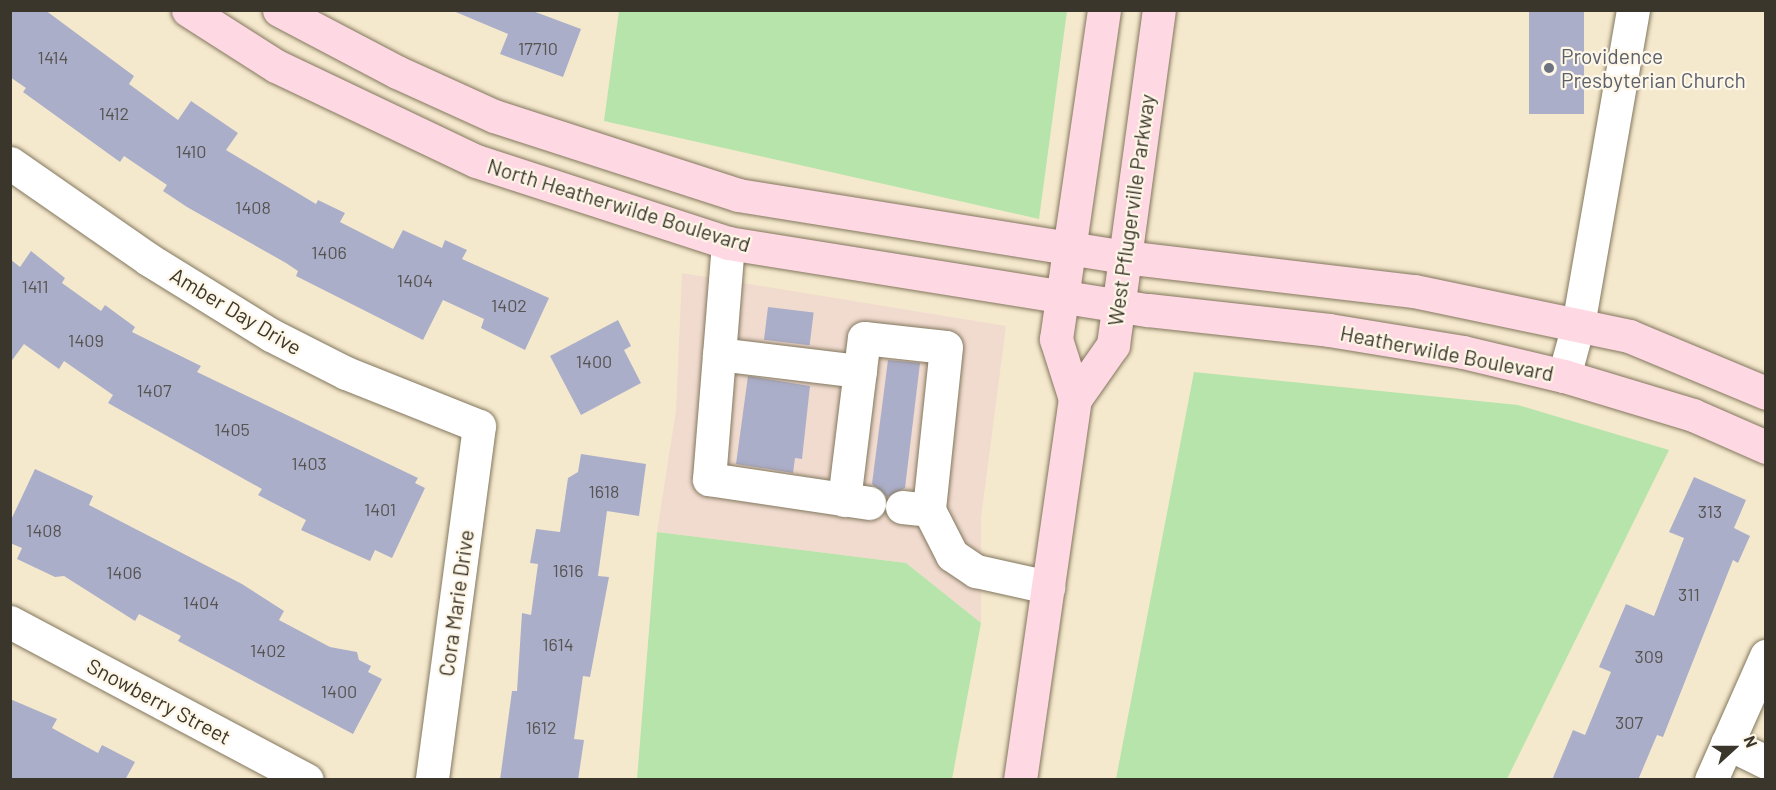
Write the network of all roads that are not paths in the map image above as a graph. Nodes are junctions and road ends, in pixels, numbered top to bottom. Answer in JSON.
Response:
{"nodes":[{"id":1,"x":188,"y":10,"type":"edge"},
{"id":2,"x":279,"y":10,"type":"edge"},
{"id":3,"x":1104,"y":10,"type":"edge"},
{"id":4,"x":1159,"y":10,"type":"edge"},
{"id":5,"x":1633,"y":10,"type":"edge"},
{"id":6,"x":10,"y":163,"type":"edge"},
{"id":7,"x":788,"y":204,"type":"junction"},
{"id":8,"x":728,"y":243,"type":"junction"},
{"id":9,"x":1070,"y":249,"type":"junction"},
{"id":10,"x":1124,"y":257,"type":"junction"},
{"id":11,"x":1063,"y":296,"type":"junction"},
{"id":12,"x":1118,"y":305,"type":"junction"},
{"id":13,"x":1578,"y":325,"type":"junction"},
{"id":14,"x":719,"y":354,"type":"junction"},
{"id":15,"x":860,"y":371,"type":"junction"},
{"id":16,"x":1564,"y":376,"type":"junction"},
{"id":17,"x":1766,"y":393,"type":"edge"},
{"id":18,"x":1075,"y":399,"type":"junction"},
{"id":19,"x":479,"y":426,"type":"joint"},
{"id":20,"x":1766,"y":447,"type":"edge"},
{"id":21,"x":1048,"y":588,"type":"junction"},
{"id":22,"x":10,"y":622,"type":"edge"},
{"id":23,"x":1766,"y":657,"type":"edge"},
{"id":24,"x":1727,"y":743,"type":"junction"},
{"id":25,"x":1766,"y":762,"type":"edge"},
{"id":26,"x":307,"y":780,"type":"edge"},
{"id":27,"x":432,"y":780,"type":"edge"},
{"id":28,"x":1020,"y":780,"type":"edge"},
{"id":29,"x":1712,"y":780,"type":"edge"}],
"edges":[{"from":1,"to":8,"type":"main road","name":"North Heatherwilde Boulevard"},
{"from":2,"to":7,"type":"main road"},
{"from":3,"to":9,"type":"main road","name":"West Pflugerville Parkway"},
{"from":4,"to":10,"type":"main road","name":"West Pflugerville Parkway"},
{"from":5,"to":13,"type":"street"},
{"from":6,"to":19,"type":"street","name":"Amber Day Drive"},
{"from":7,"to":8,"type":"main road"},
{"from":7,"to":9,"type":"main road"},
{"from":8,"to":11,"type":"main road","name":"North Heatherwilde Boulevard"},
{"from":8,"to":14,"type":"street"},
{"from":9,"to":10,"type":"main road"},
{"from":9,"to":11,"type":"main road","name":"West Pflugerville Parkway"},
{"from":10,"to":12,"type":"main road","name":"West Pflugerville Parkway"},
{"from":10,"to":13,"type":"main road"},
{"from":11,"to":12,"type":"main road","name":"North Heatherwilde Boulevard"},
{"from":11,"to":18,"type":"main road","name":"West Pflugerville Parkway"},
{"from":12,"to":16,"type":"main road","name":"Heatherwilde Boulevard"},
{"from":12,"to":18,"type":"main road","name":"West Pflugerville Parkway"},
{"from":13,"to":16,"type":"street"},
{"from":13,"to":17,"type":"main road"},
{"from":14,"to":15,"type":"street"},
{"from":14,"to":15,"type":"street"},
{"from":15,"to":21,"type":"street"},
{"from":16,"to":20,"type":"main road","name":"Heatherwilde Boulevard"},
{"from":18,"to":21,"type":"main road","name":"West Pflugerville Parkway"},
{"from":19,"to":27,"type":"street","name":"Cora Marie Drive"},
{"from":21,"to":28,"type":"main road","name":"West Pflugerville Parkway"},
{"from":22,"to":26,"type":"street","name":"Snowberry Street"},
{"from":23,"to":24,"type":"street"},
{"from":24,"to":25,"type":"street"},
{"from":24,"to":29,"type":"street"}]}
